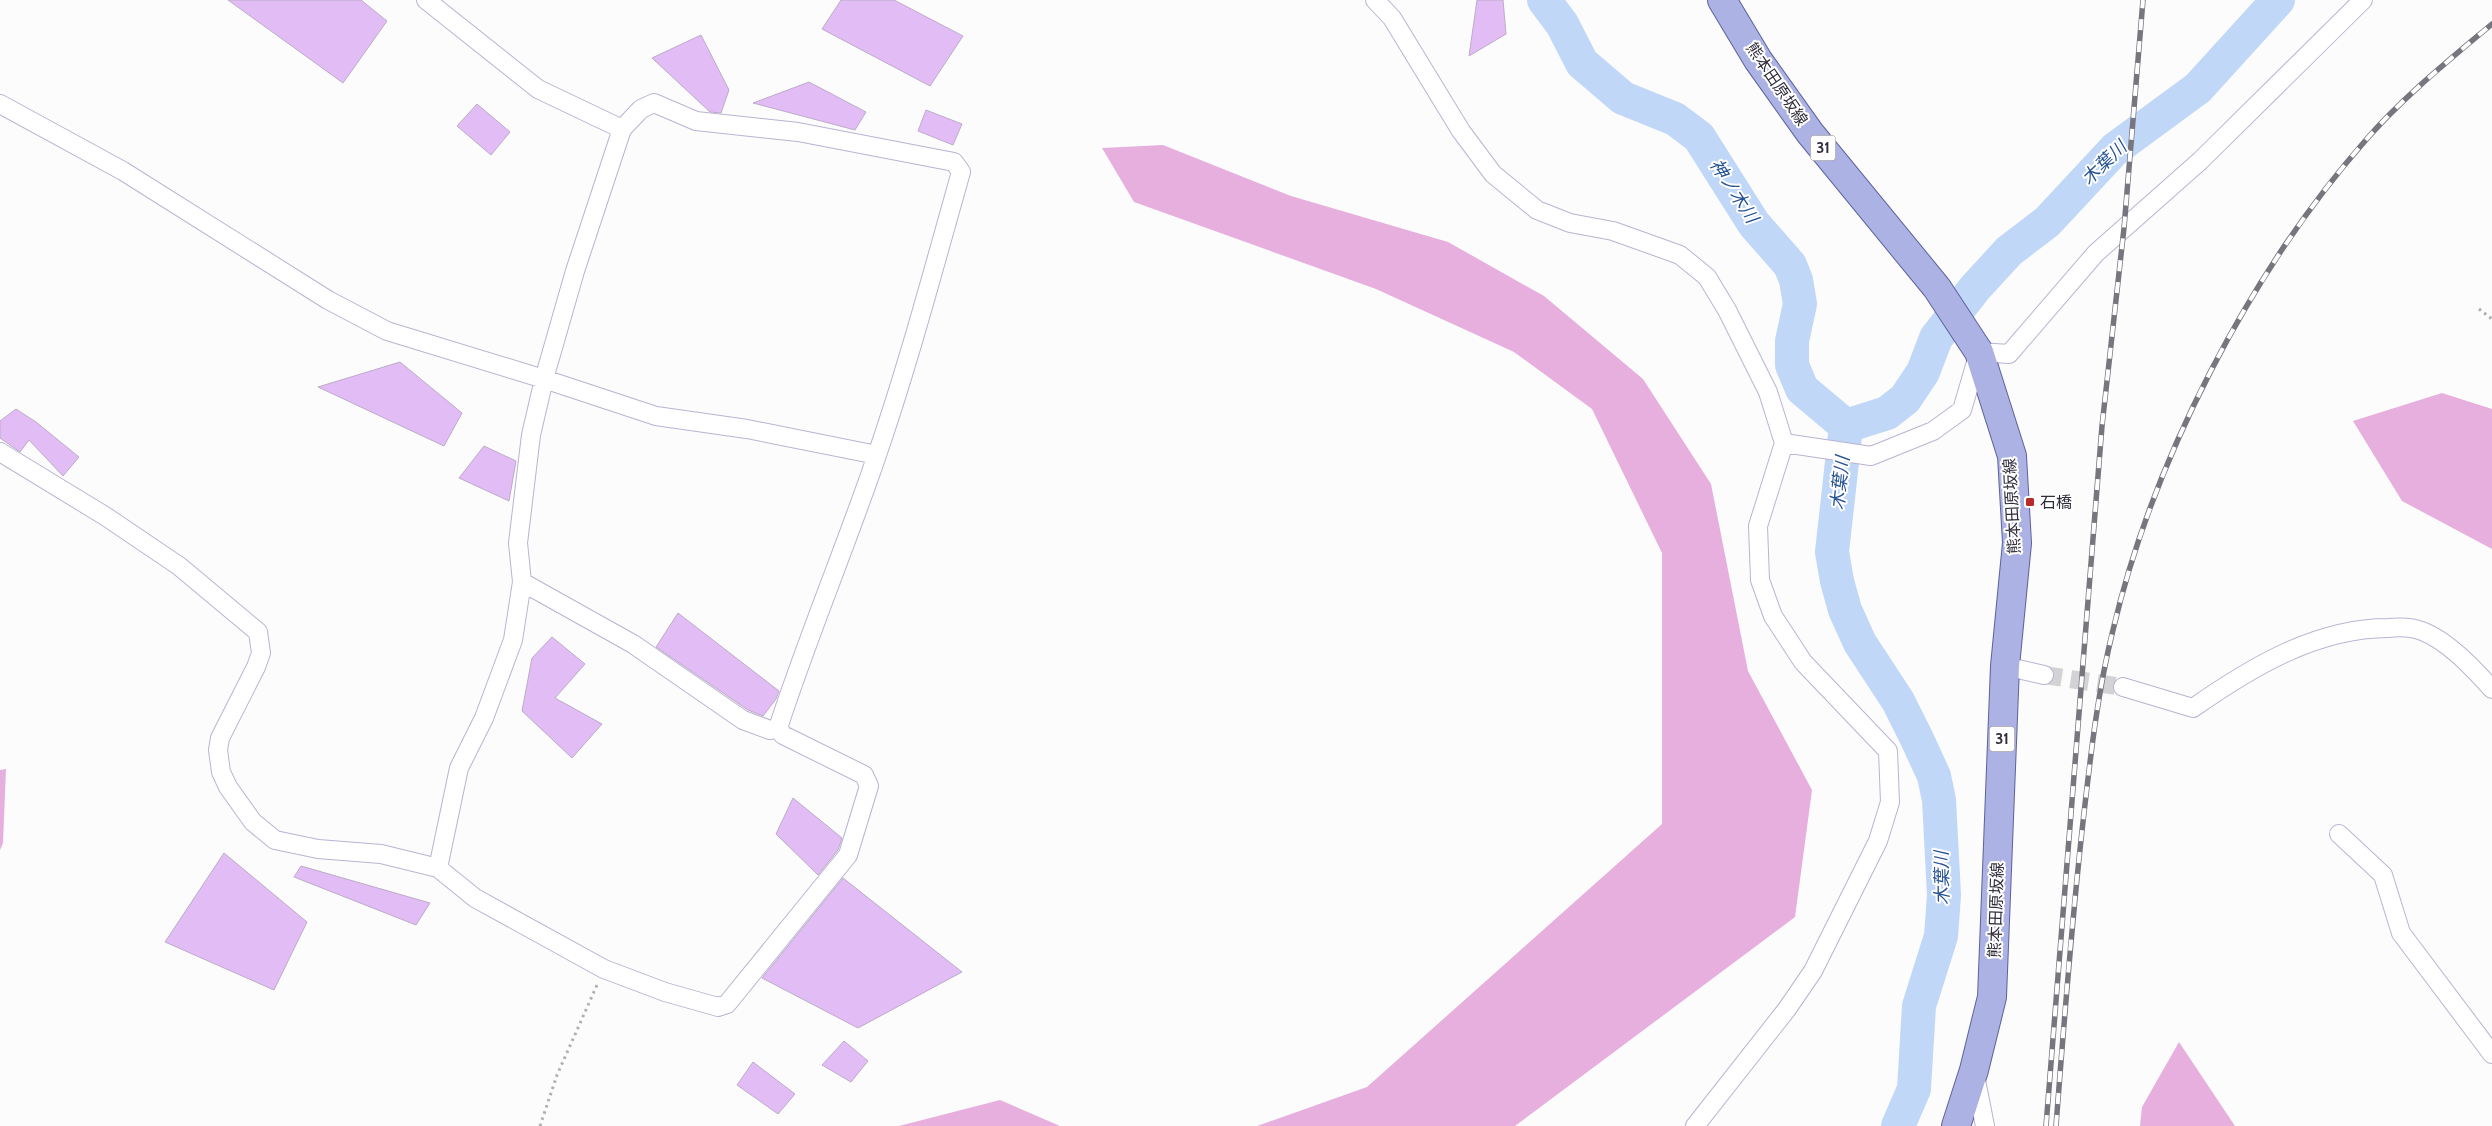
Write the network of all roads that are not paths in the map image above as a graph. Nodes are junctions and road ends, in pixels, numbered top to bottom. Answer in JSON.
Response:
{"nodes":[{"id":1,"x":426,"y":0,"type":"edge"},
{"id":2,"x":1375,"y":0,"type":"edge"},
{"id":3,"x":1722,"y":0,"type":"edge"},
{"id":4,"x":2363,"y":0,"type":"edge"},
{"id":5,"x":0,"y":104,"type":"edge"},
{"id":6,"x":622,"y":129,"type":"junction"},
{"id":7,"x":1972,"y":342,"type":"junction"},
{"id":8,"x":544,"y":378,"type":"junction"},
{"id":9,"x":1784,"y":443,"type":"junction"},
{"id":10,"x":0,"y":452,"type":"edge"},
{"id":11,"x":877,"y":455,"type":"junction"},
{"id":12,"x":522,"y":582,"type":"junction"},
{"id":13,"x":2005,"y":666,"type":"junction"},
{"id":14,"x":2044,"y":675,"type":"tunnel mouth"},
{"id":15,"x":2123,"y":687,"type":"tunnel mouth"},
{"id":16,"x":2492,"y":689,"type":"edge"},
{"id":17,"x":778,"y":728,"type":"junction"},
{"id":18,"x":2339,"y":834,"type":"dead end"},
{"id":19,"x":438,"y":868,"type":"junction"},
{"id":20,"x":2492,"y":1054,"type":"edge"},
{"id":21,"x":1974,"y":1070,"type":"junction"},
{"id":22,"x":1695,"y":1126,"type":"edge"},
{"id":23,"x":1956,"y":1126,"type":"edge"},
{"id":24,"x":1985,"y":1126,"type":"edge"}],
"edges":[{"from":1,"to":6,"type":"street"},
{"from":2,"to":9,"type":"street"},
{"from":3,"to":7,"type":"main road","name":"熊本田原坂線","number":"31"},
{"from":4,"to":7,"type":"street"},
{"from":5,"to":8,"type":"street"},
{"from":6,"to":8,"type":"street"},
{"from":6,"to":11,"type":"street"},
{"from":7,"to":9,"type":"street"},
{"from":7,"to":13,"type":"main road","name":"熊本田原坂線","number":"31"},
{"from":8,"to":11,"type":"street"},
{"from":8,"to":12,"type":"street"},
{"from":9,"to":22,"type":"street"},
{"from":10,"to":19,"type":"street"},
{"from":11,"to":17,"type":"street"},
{"from":12,"to":17,"type":"street"},
{"from":12,"to":19,"type":"street"},
{"from":13,"to":14,"type":"street"},
{"from":13,"to":21,"type":"main road","name":"熊本田原坂線","number":"31"},
{"from":15,"to":16,"type":"street"},
{"from":17,"to":19,"type":"street"},
{"from":18,"to":20,"type":"street"},
{"from":21,"to":23,"type":"main road","name":"熊本田原坂線","number":"31"},
{"from":21,"to":24,"type":"street"}]}
